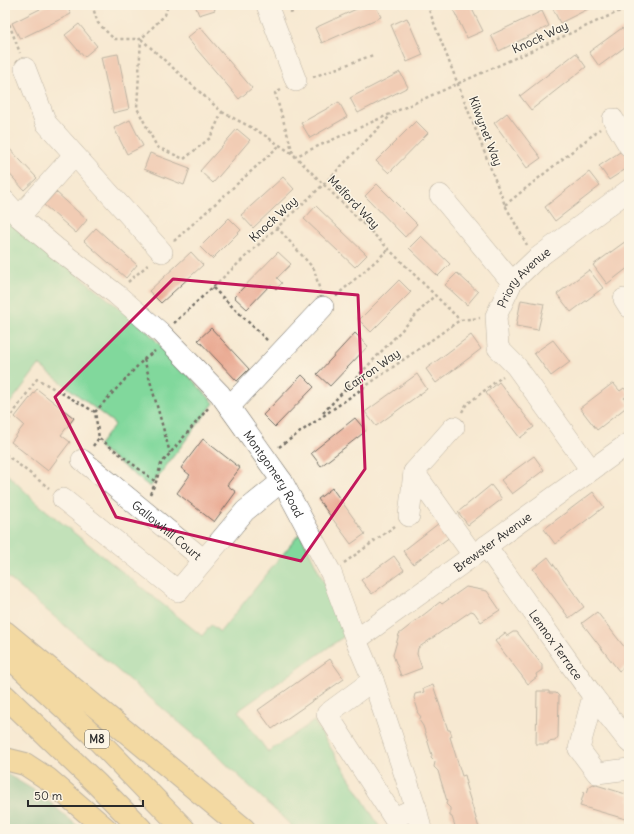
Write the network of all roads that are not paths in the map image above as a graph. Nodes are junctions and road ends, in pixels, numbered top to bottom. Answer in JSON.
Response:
{"nodes":[{"id":1,"x":269,"y":12,"type":"edge"},
{"id":2,"x":25,"y":68,"type":"road end"},
{"id":3,"x":296,"y":81,"type":"road end"},
{"id":4,"x":613,"y":119,"type":"road end"},
{"id":5,"x":629,"y":146,"type":"edge"},
{"id":6,"x":74,"y":155,"type":"junction"},
{"id":7,"x":629,"y":190,"type":"edge"},
{"id":8,"x":440,"y":195,"type":"dead end"},
{"id":9,"x":5,"y":201,"type":"edge"},
{"id":10,"x":19,"y":217,"type":"junction"},
{"id":11,"x":162,"y":252,"type":"road end"},
{"id":12,"x":512,"y":282,"type":"junction"},
{"id":13,"x":323,"y":307,"type":"road end"},
{"id":14,"x":225,"y":401,"type":"junction"},
{"id":15,"x":454,"y":427,"type":"road end"},
{"id":16,"x":629,"y":444,"type":"edge"},
{"id":17,"x":82,"y":460,"type":"road end"},
{"id":18,"x":591,"y":470,"type":"junction"},
{"id":19,"x":414,"y":472,"type":"junction"},
{"id":20,"x":282,"y":481,"type":"junction"},
{"id":21,"x":63,"y":499,"type":"road end"},
{"id":22,"x":409,"y":516,"type":"road end"},
{"id":23,"x":479,"y":551,"type":"junction"},
{"id":24,"x":204,"y":560,"type":"junction"},
{"id":25,"x":5,"y":632,"type":"edge"},
{"id":26,"x":356,"y":640,"type":"junction"},
{"id":27,"x":5,"y":653,"type":"edge"},
{"id":28,"x":373,"y":680,"type":"junction"},
{"id":29,"x":5,"y":696,"type":"edge"},
{"id":30,"x":593,"y":696,"type":"junction"},
{"id":31,"x":629,"y":742,"type":"edge"},
{"id":32,"x":5,"y":759,"type":"edge"},
{"id":33,"x":629,"y":770,"type":"edge"},
{"id":34,"x":416,"y":808,"type":"junction"},
{"id":35,"x":106,"y":829,"type":"edge"},
{"id":36,"x":140,"y":829,"type":"edge"},
{"id":37,"x":184,"y":829,"type":"edge"},
{"id":38,"x":244,"y":829,"type":"edge"},
{"id":39,"x":421,"y":829,"type":"edge"}],
"edges":[{"from":1,"to":3,"type":"street"},
{"from":2,"to":6,"type":"street"},
{"from":4,"to":5,"type":"street"},
{"from":6,"to":10,"type":"street"},
{"from":6,"to":11,"type":"street"},
{"from":7,"to":12,"type":"street","name":"Priory Avenue"},
{"from":8,"to":12,"type":"street"},
{"from":9,"to":10,"type":"street","name":"Montgomery Road"},
{"from":10,"to":14,"type":"street","name":"Montgomery Road"},
{"from":12,"to":18,"type":"street","name":"Priory Avenue"},
{"from":13,"to":14,"type":"street"},
{"from":14,"to":20,"type":"street","name":"Montgomery Road"},
{"from":15,"to":19,"type":"street"},
{"from":16,"to":18,"type":"street","name":"Brewster Avenue"},
{"from":17,"to":24,"type":"street","name":"Gallowhill Court"},
{"from":18,"to":23,"type":"street","name":"Brewster Avenue"},
{"from":19,"to":22,"type":"street"},
{"from":19,"to":23,"type":"street","name":"Lennox Terrace"},
{"from":20,"to":24,"type":"street","name":"Gallowhill Court"},
{"from":20,"to":26,"type":"street","name":"Montgomery Road"},
{"from":21,"to":24,"type":"street"},
{"from":23,"to":26,"type":"street","name":"Brewster Avenue"},
{"from":23,"to":30,"type":"street","name":"Lennox Terrace"},
{"from":25,"to":38,"type":"highway"},
{"from":26,"to":28,"type":"street","name":"Montgomery Road"},
{"from":27,"to":37,"type":"highway","number":"M8"},
{"from":28,"to":34,"type":"street","name":"Montgomery Road"},
{"from":28,"to":34,"type":"street"},
{"from":29,"to":36,"type":"highway","number":"M8"},
{"from":30,"to":31,"type":"street","name":"Lennox Terrace"},
{"from":30,"to":33,"type":"street"},
{"from":32,"to":35,"type":"highway"},
{"from":34,"to":39,"type":"street","name":"Montgomery Road"}]}
